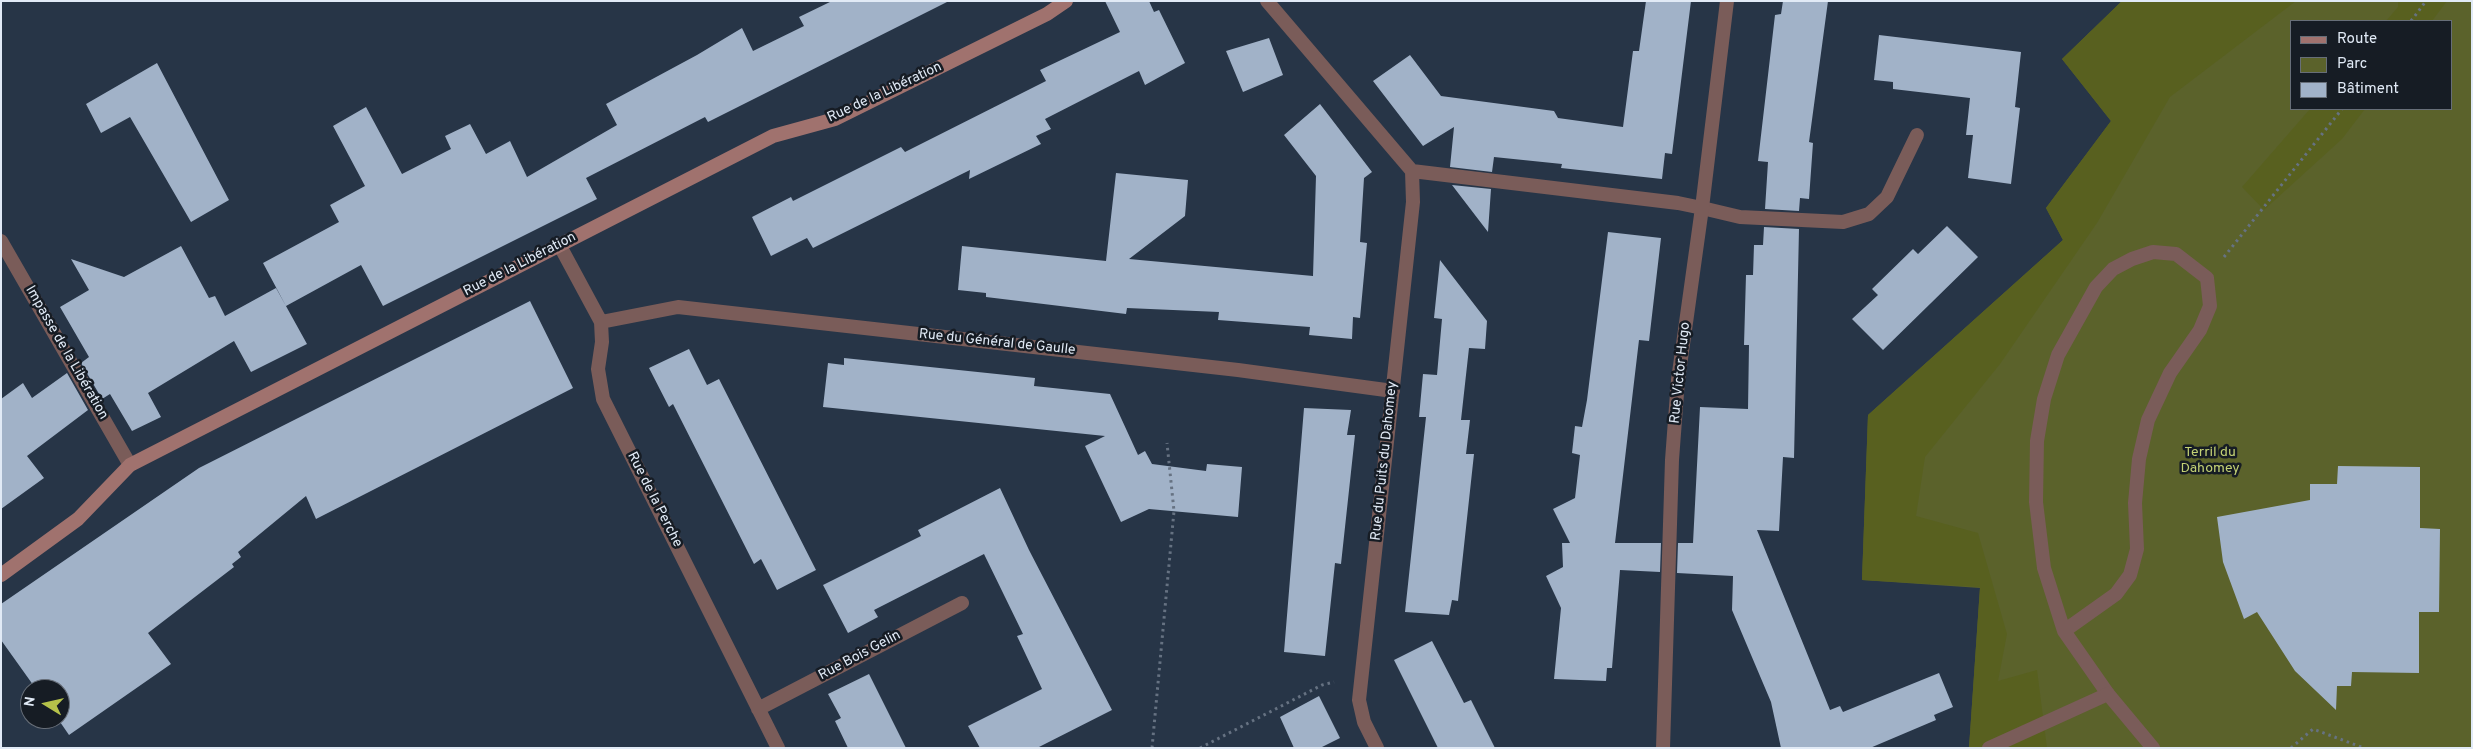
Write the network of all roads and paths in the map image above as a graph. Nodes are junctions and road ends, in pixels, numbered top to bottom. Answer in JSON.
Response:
{"nodes":[{"id":1,"x":1066,"y":1,"type":"edge"},
{"id":2,"x":1267,"y":1,"type":"edge"},
{"id":3,"x":1727,"y":1,"type":"edge"},
{"id":4,"x":2426,"y":1,"type":"edge"},
{"id":5,"x":2412,"y":20,"type":"edge"},
{"id":6,"x":2341,"y":110,"type":"edge"},
{"id":7,"x":1917,"y":135,"type":"dead end"},
{"id":8,"x":1412,"y":171,"type":"junction"},
{"id":9,"x":1702,"y":208,"type":"junction"},
{"id":10,"x":1,"y":241,"type":"edge"},
{"id":11,"x":560,"y":246,"type":"junction"},
{"id":12,"x":2207,"y":278,"type":"junction"},
{"id":13,"x":601,"y":322,"type":"junction"},
{"id":14,"x":1393,"y":391,"type":"junction"},
{"id":15,"x":1167,"y":443,"type":"dead end"},
{"id":16,"x":130,"y":465,"type":"junction"},
{"id":17,"x":1,"y":575,"type":"edge"},
{"id":18,"x":962,"y":603,"type":"dead end"},
{"id":19,"x":2064,"y":631,"type":"junction"},
{"id":20,"x":1361,"y":675,"type":"junction"},
{"id":21,"x":2108,"y":694,"type":"junction"},
{"id":22,"x":758,"y":709,"type":"junction"},
{"id":23,"x":778,"y":748,"type":"edge"},
{"id":24,"x":1152,"y":748,"type":"edge"},
{"id":25,"x":1200,"y":748,"type":"edge"},
{"id":26,"x":1377,"y":748,"type":"edge"},
{"id":27,"x":1663,"y":748,"type":"edge"},
{"id":28,"x":1989,"y":748,"type":"edge"},
{"id":29,"x":2153,"y":748,"type":"edge"},
{"id":30,"x":2291,"y":748,"type":"edge"},
{"id":31,"x":2364,"y":748,"type":"edge"}],
"edges":[{"from":1,"to":11,"type":"main road","name":"Rue de la Libération"},
{"from":2,"to":8,"type":"street"},
{"from":3,"to":9,"type":"street","name":"Rue Victor Hugo"},
{"from":4,"to":5,"type":"path"},
{"from":6,"to":12,"type":"path"},
{"from":7,"to":9,"type":"street"},
{"from":8,"to":9,"type":"street"},
{"from":8,"to":14,"type":"street","name":"Rue du Puits du Dahomey"},
{"from":9,"to":27,"type":"street","name":"Rue Victor Hugo"},
{"from":10,"to":16,"type":"street","name":"Impasse de la Libération"},
{"from":11,"to":13,"type":"street","name":"Rue de la Perche"},
{"from":11,"to":16,"type":"main road","name":"Rue de la Libération"},
{"from":12,"to":19,"type":"street"},
{"from":12,"to":19,"type":"street"},
{"from":13,"to":14,"type":"street","name":"Rue du Général de Gaulle"},
{"from":13,"to":22,"type":"street","name":"Rue de la Perche"},
{"from":14,"to":20,"type":"street","name":"Rue du Puits du Dahomey"},
{"from":15,"to":24,"type":"path"},
{"from":16,"to":17,"type":"main road","name":"Rue de la Libération"},
{"from":18,"to":22,"type":"street","name":"Rue Bois Gelin"},
{"from":19,"to":21,"type":"street"},
{"from":20,"to":25,"type":"path"},
{"from":20,"to":26,"type":"street","name":"Rue du Puits du Dahomey"},
{"from":21,"to":28,"type":"street"},
{"from":21,"to":29,"type":"street"},
{"from":22,"to":23,"type":"street","name":"Rue de la Perche"},
{"from":30,"to":31,"type":"path"}]}
